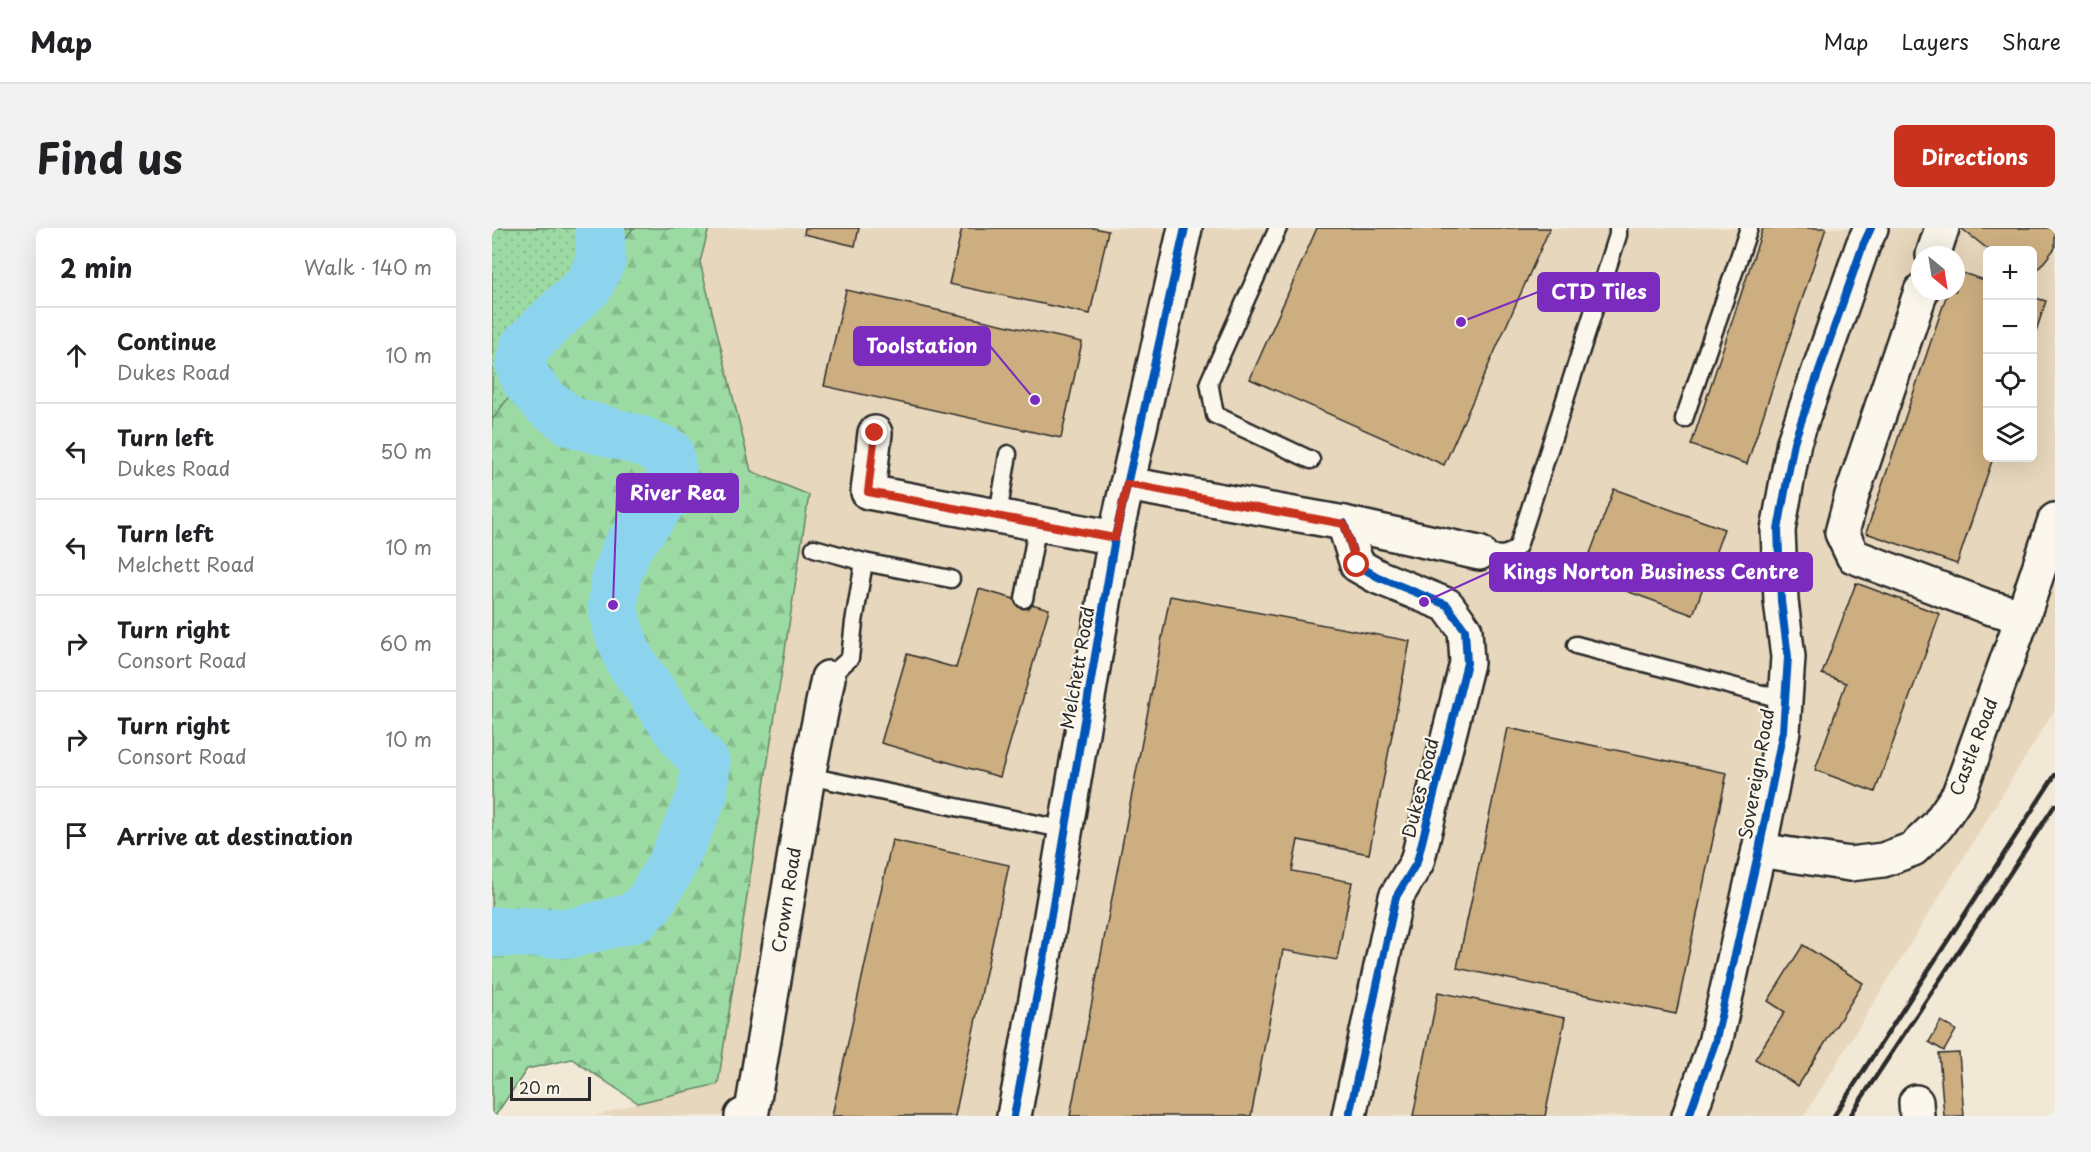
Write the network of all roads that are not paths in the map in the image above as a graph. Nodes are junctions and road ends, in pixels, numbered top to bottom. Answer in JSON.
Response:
{"nodes":[{"id":1,"x":1185,"y":228,"type":"edge"},
{"id":2,"x":1278,"y":228,"type":"edge"},
{"id":3,"x":1618,"y":228,"type":"edge"},
{"id":4,"x":1749,"y":228,"type":"edge"},
{"id":5,"x":1871,"y":228,"type":"edge"},
{"id":6,"x":1942,"y":228,"type":"edge"},
{"id":7,"x":1936,"y":246,"type":"edge"},
{"id":8,"x":1918,"y":300,"type":"edge"},
{"id":9,"x":1684,"y":419,"type":"dead end"},
{"id":10,"x":875,"y":433,"type":"dead end"},
{"id":11,"x":1008,"y":454,"type":"dead end"},
{"id":12,"x":1311,"y":459,"type":"dead end"},
{"id":13,"x":1127,"y":484,"type":"junction"},
{"id":14,"x":998,"y":515,"type":"junction"},
{"id":15,"x":2055,"y":520,"type":"edge"},
{"id":16,"x":1038,"y":523,"type":"junction"},
{"id":17,"x":1344,"y":524,"type":"junction"},
{"id":18,"x":1115,"y":538,"type":"junction"},
{"id":19,"x":814,"y":548,"type":"dead end"},
{"id":20,"x":1479,"y":553,"type":"joint"},
{"id":21,"x":864,"y":562,"type":"junction"},
{"id":22,"x":951,"y":579,"type":"dead end"},
{"id":23,"x":1024,"y":598,"type":"dead end"},
{"id":24,"x":2023,"y":616,"type":"junction"},
{"id":25,"x":1576,"y":645,"type":"dead end"},
{"id":26,"x":828,"y":678,"type":"joint"},
{"id":27,"x":1785,"y":700,"type":"junction"},
{"id":28,"x":808,"y":776,"type":"junction"},
{"id":29,"x":1066,"y":830,"type":"junction"},
{"id":30,"x":1759,"y":849,"type":"junction"},
{"id":31,"x":748,"y":1114,"type":"edge"},
{"id":32,"x":1014,"y":1116,"type":"edge"},
{"id":33,"x":1349,"y":1116,"type":"edge"},
{"id":34,"x":1689,"y":1116,"type":"edge"}],
"edges":[{"from":1,"to":13,"type":"street","name":"Melchett Road"},
{"from":2,"to":12,"type":"lane"},
{"from":3,"to":20,"type":"lane"},
{"from":4,"to":9,"type":"lane"},
{"from":5,"to":27,"type":"street","name":"Sovereign Road"},
{"from":6,"to":7,"type":"street"},
{"from":8,"to":24,"type":"street"},
{"from":10,"to":14,"type":"street"},
{"from":11,"to":14,"type":"lane"},
{"from":13,"to":17,"type":"street"},
{"from":13,"to":18,"type":"street","name":"Melchett Road"},
{"from":14,"to":16,"type":"street"},
{"from":15,"to":24,"type":"street","name":"Castle Road"},
{"from":16,"to":18,"type":"street"},
{"from":16,"to":23,"type":"lane"},
{"from":17,"to":20,"type":"street"},
{"from":17,"to":33,"type":"street","name":"Dukes Road"},
{"from":18,"to":29,"type":"street","name":"Melchett Road"},
{"from":19,"to":21,"type":"lane"},
{"from":21,"to":22,"type":"lane"},
{"from":21,"to":26,"type":"lane"},
{"from":24,"to":30,"type":"street","name":"Castle Road"},
{"from":25,"to":27,"type":"lane"},
{"from":26,"to":28,"type":"street","name":"Crown Road"},
{"from":27,"to":30,"type":"street","name":"Sovereign Road"},
{"from":28,"to":29,"type":"lane"},
{"from":28,"to":31,"type":"street","name":"Crown Road"},
{"from":29,"to":32,"type":"street","name":"Melchett Road"},
{"from":30,"to":34,"type":"street","name":"Sovereign Road"}]}
